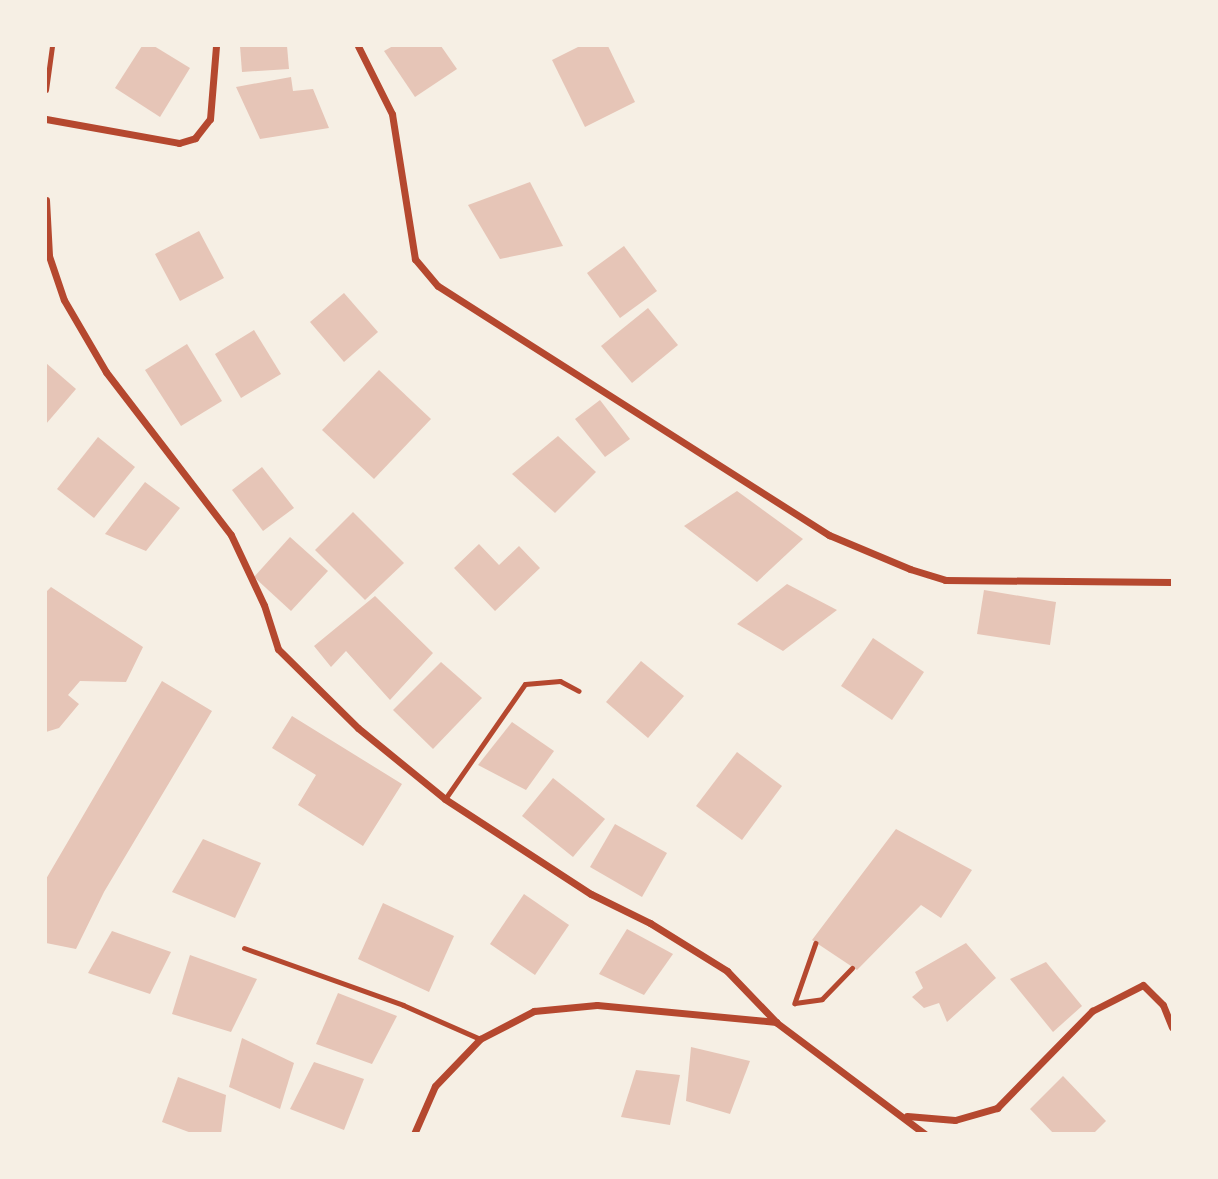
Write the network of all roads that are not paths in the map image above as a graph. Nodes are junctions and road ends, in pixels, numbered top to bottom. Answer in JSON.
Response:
{"nodes":[{"id":1,"x":52,"y":46,"type":"edge"},
{"id":2,"x":216,"y":46,"type":"edge"},
{"id":3,"x":358,"y":46,"type":"edge"},
{"id":4,"x":46,"y":90,"type":"edge"},
{"id":5,"x":46,"y":120,"type":"edge"},
{"id":6,"x":46,"y":200,"type":"edge"},
{"id":7,"x":1172,"y":582,"type":"edge"},
{"id":8,"x":579,"y":691,"type":"dead end"},
{"id":9,"x":445,"y":799,"type":"junction"},
{"id":10,"x":244,"y":948,"type":"dead end"},
{"id":11,"x":777,"y":1023,"type":"junction"},
{"id":12,"x":1172,"y":1027,"type":"edge"},
{"id":13,"x":480,"y":1039,"type":"junction"},
{"id":14,"x":907,"y":1116,"type":"junction"},
{"id":15,"x":414,"y":1133,"type":"edge"},
{"id":16,"x":925,"y":1133,"type":"edge"}],
"edges":[{"from":1,"to":4,"type":"lane"},
{"from":2,"to":5,"type":"street"},
{"from":3,"to":7,"type":"street"},
{"from":6,"to":9,"type":"street"},
{"from":8,"to":9,"type":"lane"},
{"from":9,"to":11,"type":"street"},
{"from":10,"to":13,"type":"lane"},
{"from":11,"to":13,"type":"street"},
{"from":11,"to":14,"type":"street"},
{"from":12,"to":14,"type":"street"},
{"from":13,"to":15,"type":"street"},
{"from":14,"to":16,"type":"street"}]}
